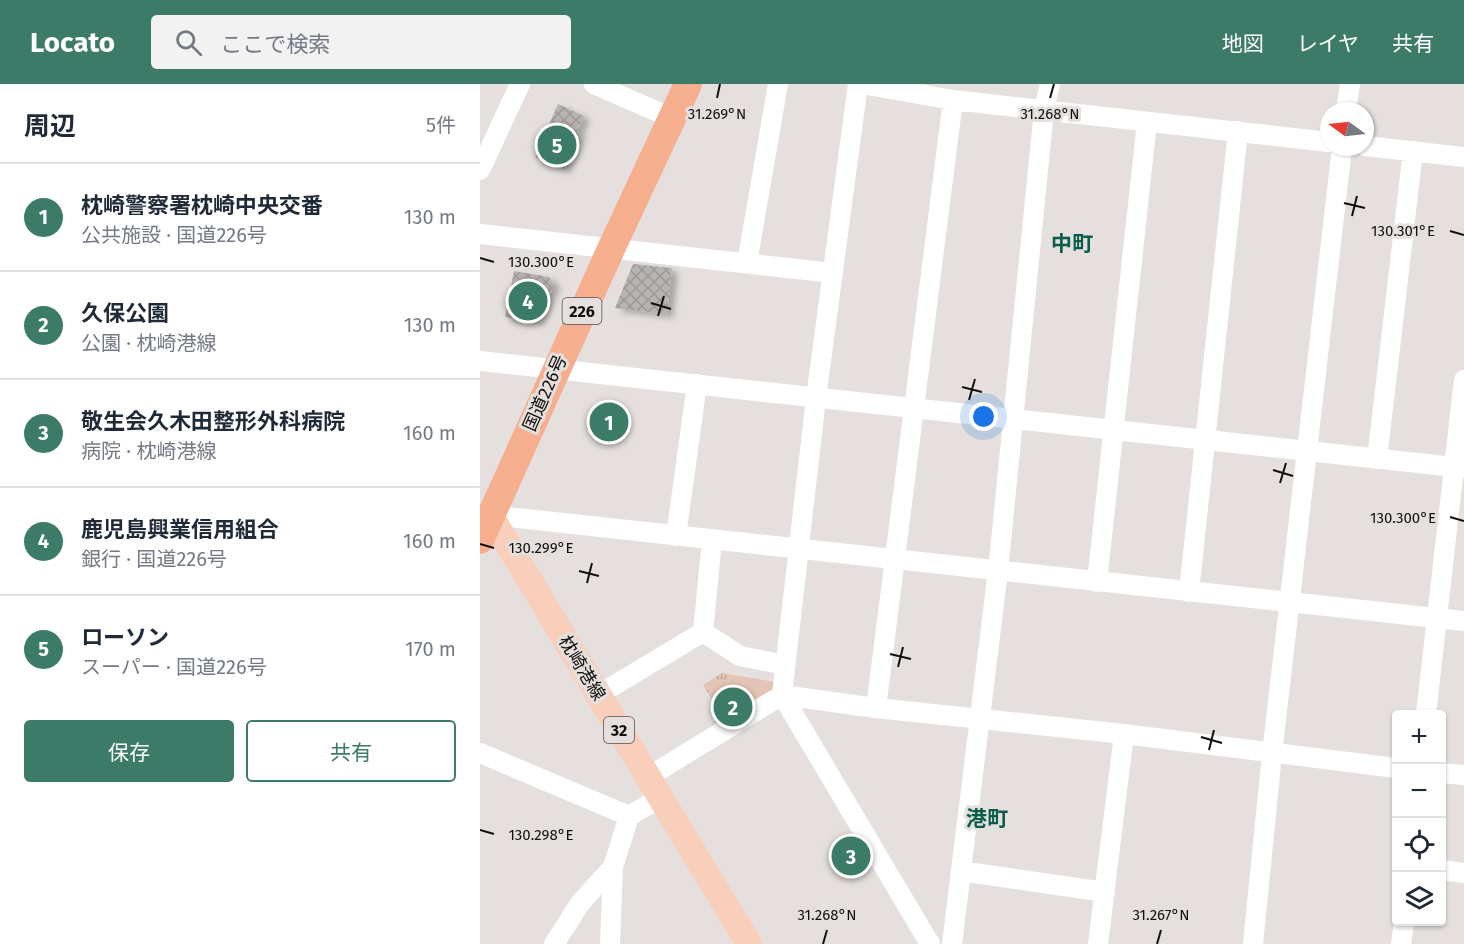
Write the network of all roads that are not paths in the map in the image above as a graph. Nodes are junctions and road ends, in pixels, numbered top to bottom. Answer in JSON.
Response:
{"nodes":[{"id":1,"x":520,"y":84,"type":"edge"},
{"id":2,"x":594,"y":84,"type":"edge"},
{"id":3,"x":688,"y":84,"type":"edge"},
{"id":4,"x":778,"y":84,"type":"edge"},
{"id":5,"x":860,"y":84,"type":"edge"},
{"id":6,"x":1050,"y":84,"type":"edge"},
{"id":7,"x":1350,"y":84,"type":"edge"},
{"id":8,"x":953,"y":100,"type":"junction"},
{"id":9,"x":1347,"y":102,"type":"edge"},
{"id":10,"x":1044,"y":110,"type":"junction"},
{"id":11,"x":672,"y":118,"type":"junction"},
{"id":12,"x":1147,"y":122,"type":"junction"},
{"id":13,"x":1239,"y":131,"type":"junction"},
{"id":14,"x":1320,"y":141,"type":"edge"},
{"id":15,"x":1374,"y":147,"type":"edge"},
{"id":16,"x":1413,"y":151,"type":"junction"},
{"id":17,"x":1341,"y":156,"type":"edge"},
{"id":18,"x":1464,"y":157,"type":"edge"},
{"id":19,"x":480,"y":170,"type":"edge"},
{"id":20,"x":480,"y":234,"type":"edge"},
{"id":21,"x":611,"y":249,"type":"junction"},
{"id":22,"x":747,"y":264,"type":"junction"},
{"id":23,"x":833,"y":273,"type":"junction"},
{"id":24,"x":480,"y":361,"type":"edge"},
{"id":25,"x":556,"y":369,"type":"junction"},
{"id":26,"x":1464,"y":380,"type":"edge"},
{"id":27,"x":697,"y":384,"type":"junction"},
{"id":28,"x":816,"y":398,"type":"junction"},
{"id":29,"x":914,"y":408,"type":"junction"},
{"id":30,"x":1013,"y":419,"type":"junction"},
{"id":31,"x":1113,"y":430,"type":"junction"},
{"id":32,"x":1205,"y":440,"type":"junction"},
{"id":33,"x":1307,"y":451,"type":"junction"},
{"id":34,"x":1377,"y":459,"type":"junction"},
{"id":35,"x":1459,"y":468,"type":"edge"},
{"id":36,"x":483,"y":523,"type":"edge"},
{"id":37,"x":1456,"y":530,"type":"edge"},
{"id":38,"x":676,"y":536,"type":"junction"},
{"id":39,"x":712,"y":540,"type":"junction"},
{"id":40,"x":800,"y":548,"type":"junction"},
{"id":41,"x":895,"y":560,"type":"junction"},
{"id":42,"x":998,"y":571,"type":"junction"},
{"id":43,"x":1096,"y":582,"type":"junction"},
{"id":44,"x":1189,"y":592,"type":"junction"},
{"id":45,"x":1290,"y":603,"type":"junction"},
{"id":46,"x":1437,"y":619,"type":"junction"},
{"id":47,"x":1464,"y":621,"type":"edge"},
{"id":48,"x":703,"y":632,"type":"junction"},
{"id":49,"x":785,"y":665,"type":"junction"},
{"id":50,"x":598,"y":695,"type":"junction"},
{"id":51,"x":782,"y":695,"type":"junction"},
{"id":52,"x":876,"y":708,"type":"junction"},
{"id":53,"x":1426,"y":710,"type":"edge"},
{"id":54,"x":979,"y":719,"type":"junction"},
{"id":55,"x":1124,"y":734,"type":"junction"},
{"id":56,"x":480,"y":753,"type":"edge"},
{"id":57,"x":1272,"y":754,"type":"junction"},
{"id":58,"x":1392,"y":768,"type":"edge"},
{"id":59,"x":1446,"y":773,"type":"edge"},
{"id":60,"x":1464,"y":775,"type":"edge"},
{"id":61,"x":654,"y":787,"type":"junction"},
{"id":62,"x":629,"y":816,"type":"junction"},
{"id":63,"x":613,"y":867,"type":"junction"},
{"id":64,"x":961,"y":871,"type":"junction"},
{"id":65,"x":1446,"y":871,"type":"edge"},
{"id":66,"x":1464,"y":873,"type":"edge"},
{"id":67,"x":1105,"y":892,"type":"junction"},
{"id":68,"x":1403,"y":926,"type":"edge"},
{"id":69,"x":926,"y":942,"type":"edge"},
{"id":70,"x":554,"y":944,"type":"edge"},
{"id":71,"x":610,"y":944,"type":"edge"},
{"id":72,"x":748,"y":944,"type":"edge"},
{"id":73,"x":952,"y":944,"type":"edge"},
{"id":74,"x":1098,"y":944,"type":"edge"},
{"id":75,"x":1253,"y":944,"type":"edge"},
{"id":76,"x":1401,"y":944,"type":"edge"}],
"edges":[{"from":1,"to":19,"type":"street"},
{"from":2,"to":11,"type":"street"},
{"from":3,"to":11,"type":"highway","name":"国道226号","number":"226"},
{"from":4,"to":22,"type":"street"},
{"from":5,"to":8,"type":"street"},
{"from":5,"to":23,"type":"street"},
{"from":6,"to":10,"type":"street"},
{"from":7,"to":9,"type":"street"},
{"from":8,"to":10,"type":"street"},
{"from":8,"to":29,"type":"street"},
{"from":10,"to":12,"type":"street"},
{"from":10,"to":30,"type":"street"},
{"from":11,"to":21,"type":"highway","name":"国道226号","number":"226"},
{"from":12,"to":13,"type":"street"},
{"from":12,"to":31,"type":"street"},
{"from":13,"to":14,"type":"street"},
{"from":13,"to":32,"type":"street"},
{"from":15,"to":16,"type":"street"},
{"from":16,"to":18,"type":"street"},
{"from":16,"to":34,"type":"street"},
{"from":17,"to":33,"type":"street"},
{"from":20,"to":21,"type":"street"},
{"from":21,"to":22,"type":"street"},
{"from":21,"to":25,"type":"highway","name":"国道226号","number":"226"},
{"from":22,"to":23,"type":"street"},
{"from":23,"to":28,"type":"street"},
{"from":24,"to":25,"type":"street"},
{"from":25,"to":27,"type":"street"},
{"from":25,"to":36,"type":"highway","name":"国道226号","number":"226"},
{"from":26,"to":35,"type":"street"},
{"from":27,"to":28,"type":"street"},
{"from":27,"to":38,"type":"street"},
{"from":28,"to":29,"type":"street"},
{"from":28,"to":40,"type":"street"},
{"from":29,"to":30,"type":"street"},
{"from":29,"to":41,"type":"street"},
{"from":30,"to":31,"type":"street"},
{"from":30,"to":42,"type":"street"},
{"from":31,"to":32,"type":"street"},
{"from":31,"to":43,"type":"street"},
{"from":32,"to":33,"type":"street"},
{"from":32,"to":44,"type":"street"},
{"from":33,"to":34,"type":"street"},
{"from":33,"to":45,"type":"street"},
{"from":34,"to":35,"type":"street"},
{"from":35,"to":37,"type":"street"},
{"from":36,"to":38,"type":"street"},
{"from":36,"to":50,"type":"main road","name":"枕崎港線","number":"32"},
{"from":37,"to":46,"type":"street"},
{"from":38,"to":39,"type":"street"},
{"from":39,"to":40,"type":"street"},
{"from":39,"to":48,"type":"street"},
{"from":40,"to":41,"type":"street"},
{"from":40,"to":49,"type":"street"},
{"from":41,"to":42,"type":"street"},
{"from":41,"to":52,"type":"street"},
{"from":42,"to":43,"type":"street"},
{"from":42,"to":54,"type":"street"},
{"from":43,"to":44,"type":"street"},
{"from":44,"to":45,"type":"street"},
{"from":45,"to":46,"type":"street"},
{"from":45,"to":57,"type":"street"},
{"from":46,"to":47,"type":"street"},
{"from":46,"to":53,"type":"street"},
{"from":48,"to":49,"type":"street"},
{"from":48,"to":50,"type":"street"},
{"from":49,"to":51,"type":"street"},
{"from":50,"to":61,"type":"main road","name":"枕崎港線","number":"32"},
{"from":51,"to":52,"type":"street"},
{"from":51,"to":61,"type":"street"},
{"from":51,"to":69,"type":"street"},
{"from":52,"to":54,"type":"street"},
{"from":54,"to":55,"type":"street"},
{"from":54,"to":64,"type":"street"},
{"from":55,"to":57,"type":"street"},
{"from":55,"to":67,"type":"street"},
{"from":56,"to":62,"type":"street"},
{"from":57,"to":58,"type":"street"},
{"from":57,"to":75,"type":"street"},
{"from":59,"to":60,"type":"street"},
{"from":61,"to":62,"type":"street"},
{"from":61,"to":72,"type":"main road","name":"枕崎港線","number":"32"},
{"from":62,"to":63,"type":"street"},
{"from":63,"to":70,"type":"street"},
{"from":63,"to":71,"type":"street"},
{"from":64,"to":67,"type":"street"},
{"from":64,"to":73,"type":"street"},
{"from":65,"to":66,"type":"street"},
{"from":67,"to":74,"type":"street"},
{"from":68,"to":76,"type":"street"}]}
